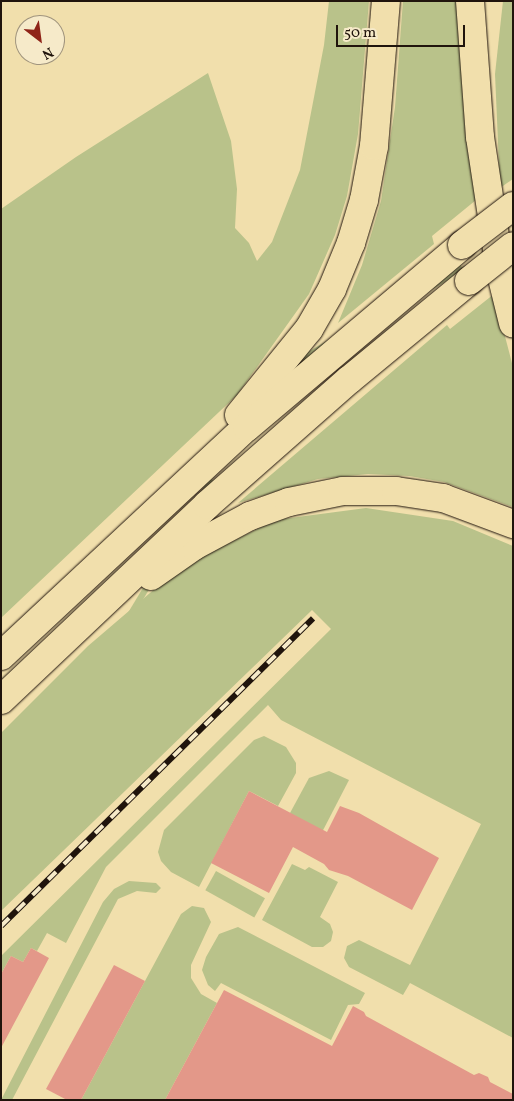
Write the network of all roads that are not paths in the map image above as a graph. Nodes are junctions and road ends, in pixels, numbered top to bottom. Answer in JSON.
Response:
{"nodes":[{"id":1,"x":386,"y":1,"type":"edge"},
{"id":2,"x":470,"y":1,"type":"edge"},
{"id":3,"x":488,"y":1,"type":"edge"},
{"id":4,"x":489,"y":194,"type":"junction"},
{"id":5,"x":513,"y":206,"type":"edge"},
{"id":6,"x":513,"y":246,"type":"edge"},
{"id":7,"x":513,"y":324,"type":"edge"},
{"id":8,"x":143,"y":522,"type":"junction"},
{"id":9,"x":513,"y":524,"type":"edge"},
{"id":10,"x":63,"y":640,"type":"junction"},
{"id":11,"x":1,"y":656,"type":"edge"},
{"id":12,"x":1,"y":700,"type":"edge"}],
"edges":[{"from":1,"to":8,"type":"highway"},
{"from":2,"to":4,"type":"highway"},
{"from":3,"to":4,"type":"highway"},
{"from":4,"to":7,"type":"highway"},
{"from":5,"to":8,"type":"highway","bridge":true},
{"from":6,"to":10,"type":"highway","bridge":true},
{"from":8,"to":11,"type":"highway"},
{"from":9,"to":10,"type":"highway"},
{"from":10,"to":12,"type":"highway"}]}
